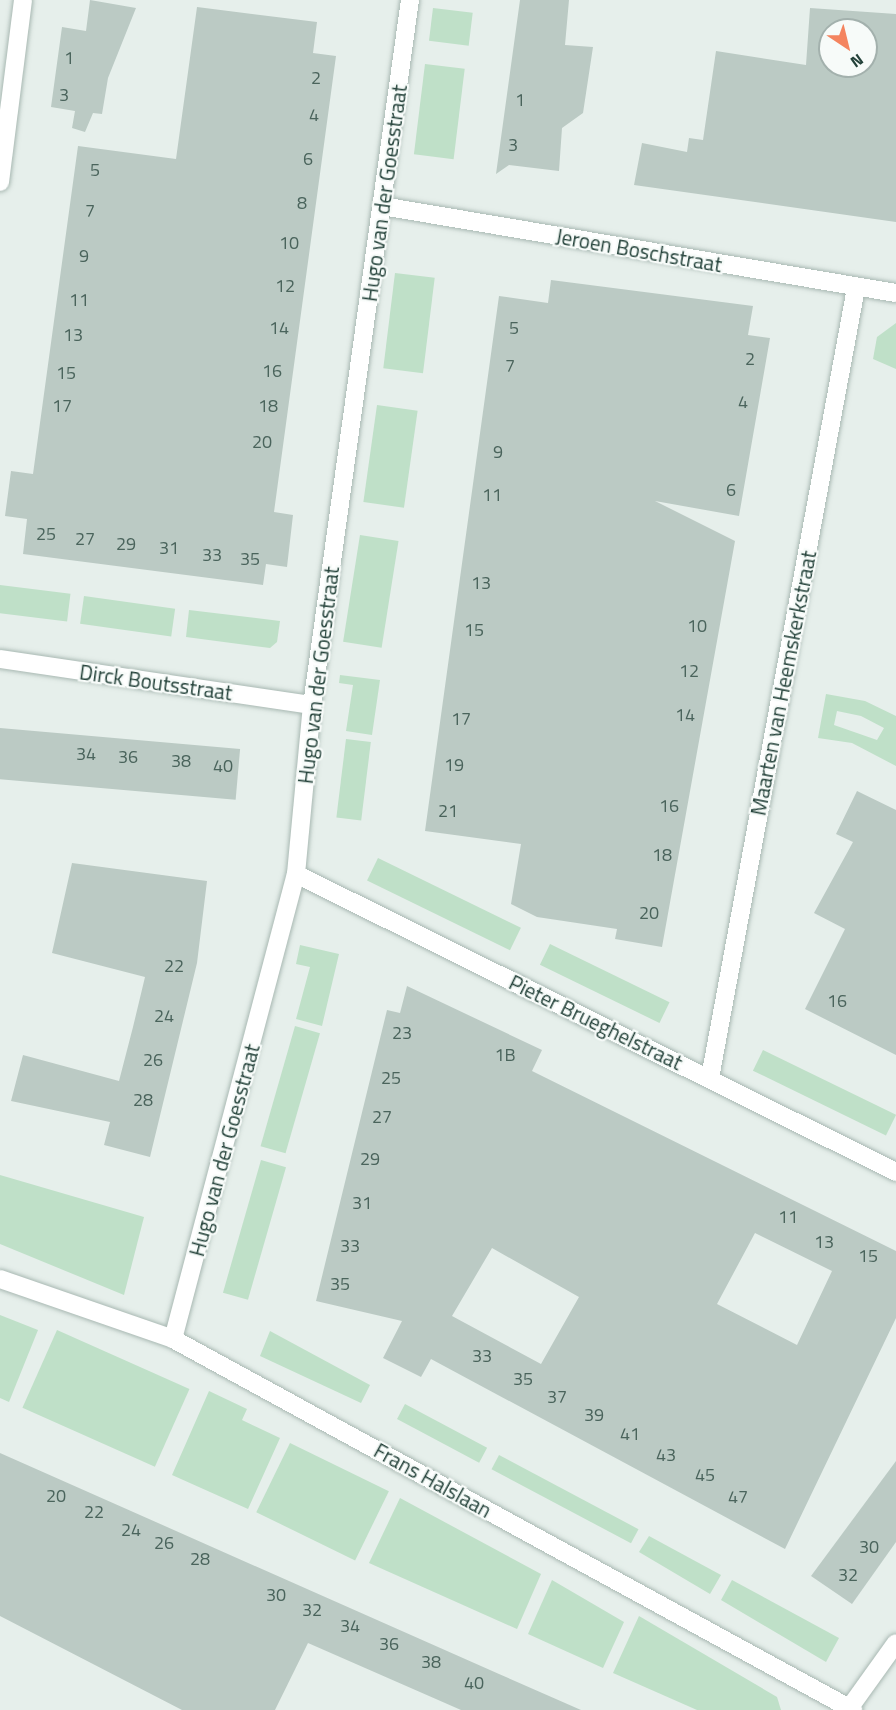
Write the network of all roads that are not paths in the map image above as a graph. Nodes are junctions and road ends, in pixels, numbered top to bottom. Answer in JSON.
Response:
{"nodes":[{"id":1,"x":23,"y":0,"type":"edge"},
{"id":2,"x":410,"y":0,"type":"edge"},
{"id":3,"x":0,"y":182,"type":"edge"},
{"id":4,"x":382,"y":206,"type":"junction"},
{"id":5,"x":856,"y":288,"type":"junction"},
{"id":6,"x":896,"y":293,"type":"edge"},
{"id":7,"x":0,"y":658,"type":"edge"},
{"id":8,"x":312,"y":705,"type":"junction"},
{"id":9,"x":296,"y":874,"type":"junction"},
{"id":10,"x":710,"y":1078,"type":"junction"},
{"id":11,"x":896,"y":1172,"type":"edge"},
{"id":12,"x":0,"y":1279,"type":"edge"},
{"id":13,"x":173,"y":1339,"type":"junction"},
{"id":14,"x":896,"y":1642,"type":"edge"},
{"id":15,"x":850,"y":1709,"type":"edge"}],
"edges":[{"from":1,"to":3,"type":"street"},
{"from":2,"to":4,"type":"street","name":"Hugo van der Goesstraat"},
{"from":4,"to":5,"type":"street","name":"Jeroen Boschstraat"},
{"from":4,"to":8,"type":"street","name":"Hugo van der Goesstraat"},
{"from":5,"to":6,"type":"street","name":"Jeroen Boschstraat"},
{"from":5,"to":10,"type":"street","name":"Maarten van Heemskerkstraat"},
{"from":7,"to":8,"type":"street","name":"Dirck Boutsstraat"},
{"from":8,"to":9,"type":"street","name":"Hugo van der Goesstraat"},
{"from":9,"to":10,"type":"street","name":"Pieter Brueghelstraat"},
{"from":9,"to":13,"type":"street","name":"Hugo van der Goesstraat"},
{"from":10,"to":11,"type":"street","name":"Pieter Brueghelstraat"},
{"from":12,"to":13,"type":"street","name":"Frans Halslaan"},
{"from":13,"to":15,"type":"street","name":"Frans Halslaan"},
{"from":14,"to":15,"type":"street"}]}
